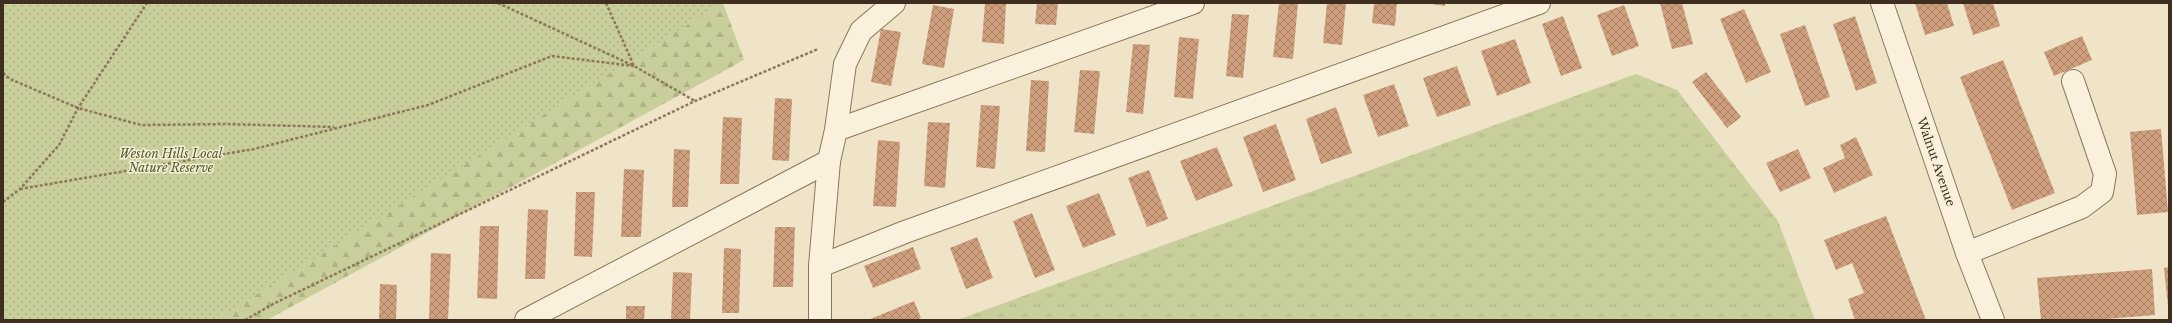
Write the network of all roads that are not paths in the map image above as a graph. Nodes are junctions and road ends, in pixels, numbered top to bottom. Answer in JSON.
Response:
{"nodes":[{"id":1,"x":894,"y":3,"type":"edge"},
{"id":2,"x":1193,"y":3,"type":"edge"},
{"id":3,"x":1539,"y":3,"type":"edge"},
{"id":4,"x":1882,"y":3,"type":"edge"},
{"id":5,"x":2073,"y":81,"type":"dead end"},
{"id":6,"x":836,"y":130,"type":"junction"},
{"id":7,"x":829,"y":161,"type":"junction"},
{"id":8,"x":1967,"y":253,"type":"junction"},
{"id":9,"x":820,"y":266,"type":"junction"},
{"id":10,"x":526,"y":320,"type":"edge"},
{"id":11,"x":820,"y":320,"type":"edge"},
{"id":12,"x":1994,"y":320,"type":"edge"}],
"edges":[{"from":1,"to":6,"type":"street"},
{"from":2,"to":6,"type":"street"},
{"from":3,"to":9,"type":"street"},
{"from":4,"to":8,"type":"street","name":"Walnut Avenue"},
{"from":5,"to":8,"type":"street"},
{"from":6,"to":7,"type":"street"},
{"from":7,"to":9,"type":"street"},
{"from":7,"to":10,"type":"street"},
{"from":8,"to":12,"type":"street","name":"Walnut Avenue"},
{"from":9,"to":11,"type":"street"}]}
